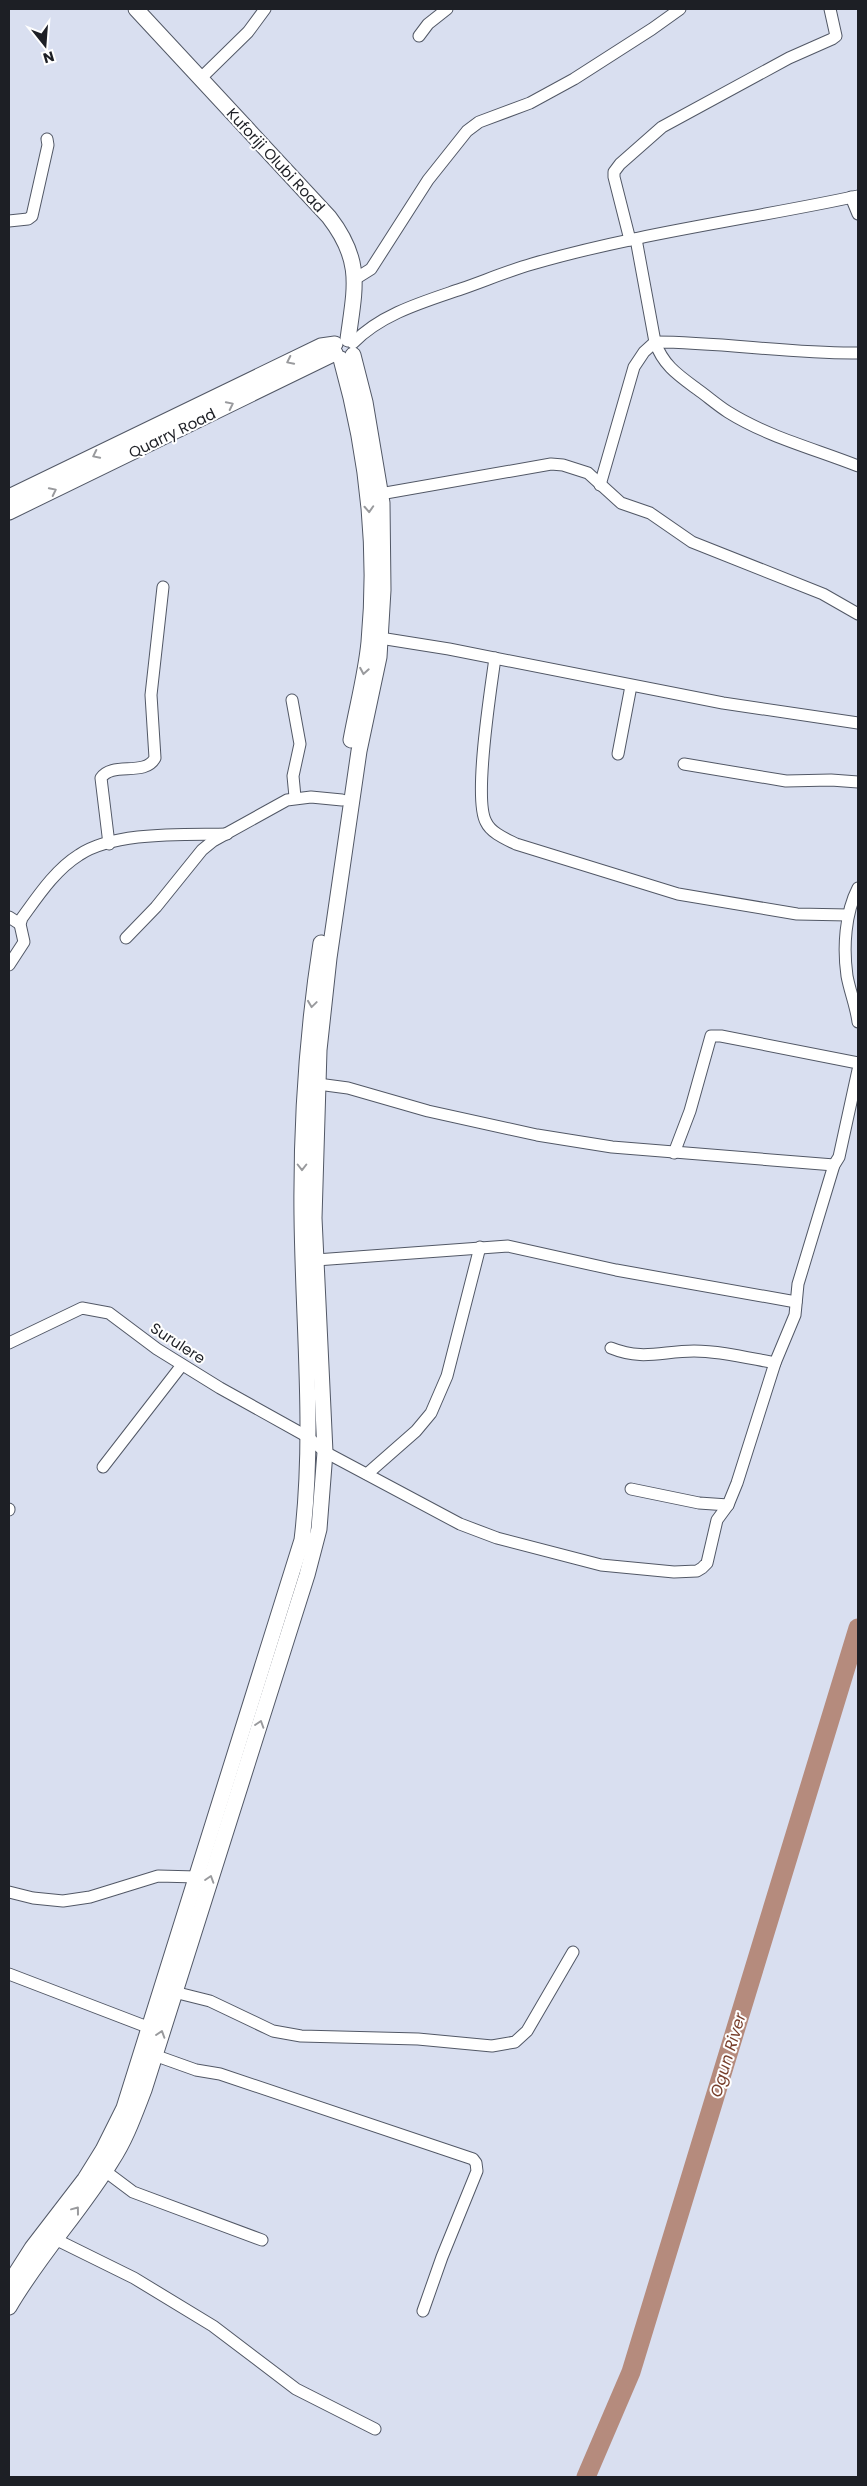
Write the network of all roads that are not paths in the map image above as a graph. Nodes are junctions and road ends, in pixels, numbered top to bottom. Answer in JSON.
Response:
{"nodes":[{"id":1,"x":136,"y":9,"type":"edge"},
{"id":2,"x":265,"y":9,"type":"edge"},
{"id":3,"x":447,"y":9,"type":"edge"},
{"id":4,"x":680,"y":9,"type":"edge"},
{"id":5,"x":830,"y":9,"type":"edge"},
{"id":6,"x":419,"y":36,"type":"dead end"},
{"id":7,"x":200,"y":79,"type":"junction"},
{"id":8,"x":47,"y":139,"type":"dead end"},
{"id":9,"x":855,"y":197,"type":"edge"},
{"id":10,"x":858,"y":214,"type":"edge"},
{"id":11,"x":9,"y":221,"type":"edge"},
{"id":12,"x":633,"y":239,"type":"junction"},
{"id":13,"x":355,"y":279,"type":"junction"},
{"id":14,"x":655,"y":342,"type":"junction"},
{"id":15,"x":344,"y":349,"type":"junction"},
{"id":16,"x":858,"y":353,"type":"edge"},
{"id":17,"x":858,"y":466,"type":"edge"},
{"id":18,"x":600,"y":485,"type":"junction"},
{"id":19,"x":380,"y":494,"type":"junction"},
{"id":20,"x":9,"y":497,"type":"edge"},
{"id":21,"x":9,"y":512,"type":"edge"},
{"id":22,"x":163,"y":587,"type":"dead end"},
{"id":23,"x":858,"y":614,"type":"edge"},
{"id":24,"x":380,"y":638,"type":"junction"},
{"id":25,"x":495,"y":658,"type":"junction"},
{"id":26,"x":631,"y":686,"type":"junction"},
{"id":27,"x":292,"y":700,"type":"dead end"},
{"id":28,"x":858,"y":723,"type":"edge"},
{"id":29,"x":618,"y":754,"type":"dead end"},
{"id":30,"x":684,"y":764,"type":"dead end"},
{"id":31,"x":858,"y":782,"type":"edge"},
{"id":32,"x":295,"y":797,"type":"junction"},
{"id":33,"x":342,"y":800,"type":"junction"},
{"id":34,"x":227,"y":834,"type":"junction"},
{"id":35,"x":109,"y":844,"type":"junction"},
{"id":36,"x":858,"y":888,"type":"edge"},
{"id":37,"x":848,"y":915,"type":"junction"},
{"id":38,"x":9,"y":917,"type":"edge"},
{"id":39,"x":20,"y":924,"type":"junction"},
{"id":40,"x":126,"y":938,"type":"dead end"},
{"id":41,"x":9,"y":965,"type":"edge"},
{"id":42,"x":858,"y":1022,"type":"edge"},
{"id":43,"x":858,"y":1062,"type":"edge"},
{"id":44,"x":858,"y":1070,"type":"edge"},
{"id":45,"x":318,"y":1084,"type":"junction"},
{"id":46,"x":674,"y":1152,"type":"junction"},
{"id":47,"x":834,"y":1165,"type":"junction"},
{"id":48,"x":480,"y":1247,"type":"junction"},
{"id":49,"x":316,"y":1260,"type":"junction"},
{"id":50,"x":796,"y":1302,"type":"junction"},
{"id":51,"x":9,"y":1343,"type":"edge"},
{"id":52,"x":611,"y":1348,"type":"dead end"},
{"id":53,"x":775,"y":1362,"type":"junction"},
{"id":54,"x":182,"y":1365,"type":"junction"},
{"id":55,"x":308,"y":1437,"type":"junction"},
{"id":56,"x":325,"y":1452,"type":"junction"},
{"id":57,"x":103,"y":1467,"type":"dead end"},
{"id":58,"x":367,"y":1474,"type":"junction"},
{"id":59,"x":631,"y":1489,"type":"dead end"},
{"id":60,"x":728,"y":1505,"type":"junction"},
{"id":61,"x":198,"y":1877,"type":"junction"},
{"id":62,"x":9,"y":1892,"type":"edge"},
{"id":63,"x":573,"y":1952,"type":"dead end"},
{"id":64,"x":9,"y":1974,"type":"edge"},
{"id":65,"x":174,"y":1992,"type":"junction"},
{"id":66,"x":150,"y":2028,"type":"junction"},
{"id":67,"x":154,"y":2055,"type":"junction"},
{"id":68,"x":105,"y":2172,"type":"junction"},
{"id":69,"x":55,"y":2239,"type":"junction"},
{"id":70,"x":262,"y":2240,"type":"dead end"},
{"id":71,"x":15,"y":2275,"type":"edge"},
{"id":72,"x":9,"y":2308,"type":"edge"},
{"id":73,"x":423,"y":2311,"type":"dead end"},
{"id":74,"x":375,"y":2429,"type":"dead end"}],
"edges":[{"from":1,"to":7,"type":"main road","name":"Kuforiji Olubi Road"},
{"from":2,"to":7,"type":"street"},
{"from":3,"to":6,"type":"street"},
{"from":4,"to":13,"type":"street"},
{"from":5,"to":12,"type":"street"},
{"from":7,"to":13,"type":"main road","name":"Kuforiji Olubi Road"},
{"from":8,"to":11,"type":"street"},
{"from":9,"to":10,"type":"street"},
{"from":9,"to":12,"type":"street"},
{"from":12,"to":14,"type":"street"},
{"from":12,"to":15,"type":"street"},
{"from":13,"to":15,"type":"main road","name":"Kuforiji Olubi Road"},
{"from":14,"to":16,"type":"street"},
{"from":14,"to":17,"type":"street"},
{"from":14,"to":18,"type":"street"},
{"from":15,"to":19,"type":"main road"},
{"from":15,"to":20,"type":"main road","name":"Quarry Road","one_way":true},
{"from":21,"to":15,"type":"main road","name":"Quarry Road","one_way":true},
{"from":15,"to":33,"type":"main road","one_way":true},
{"from":18,"to":19,"type":"street"},
{"from":18,"to":23,"type":"street"},
{"from":19,"to":24,"type":"main road"},
{"from":22,"to":35,"type":"street"},
{"from":24,"to":25,"type":"street"},
{"from":24,"to":45,"type":"main road"},
{"from":25,"to":26,"type":"street"},
{"from":25,"to":37,"type":"street"},
{"from":26,"to":28,"type":"street"},
{"from":26,"to":29,"type":"street"},
{"from":27,"to":32,"type":"street"},
{"from":30,"to":31,"type":"street"},
{"from":32,"to":33,"type":"street"},
{"from":32,"to":34,"type":"street"},
{"from":33,"to":55,"type":"main road","one_way":true},
{"from":34,"to":35,"type":"street"},
{"from":34,"to":40,"type":"street"},
{"from":35,"to":39,"type":"street"},
{"from":36,"to":37,"type":"street"},
{"from":37,"to":42,"type":"street"},
{"from":38,"to":39,"type":"street"},
{"from":39,"to":41,"type":"street"},
{"from":43,"to":46,"type":"street"},
{"from":44,"to":47,"type":"street","name":"Surulere"},
{"from":45,"to":46,"type":"street"},
{"from":45,"to":49,"type":"main road"},
{"from":46,"to":47,"type":"street"},
{"from":47,"to":50,"type":"street","name":"Surulere"},
{"from":48,"to":49,"type":"street"},
{"from":48,"to":50,"type":"street"},
{"from":48,"to":58,"type":"street"},
{"from":49,"to":56,"type":"main road"},
{"from":50,"to":53,"type":"street","name":"Surulere"},
{"from":51,"to":54,"type":"street","name":"Surulere"},
{"from":52,"to":53,"type":"street"},
{"from":53,"to":60,"type":"street","name":"Surulere"},
{"from":54,"to":55,"type":"street","name":"Surulere"},
{"from":54,"to":57,"type":"street"},
{"from":55,"to":56,"type":"street","name":"Surulere"},
{"from":55,"to":61,"type":"main road"},
{"from":56,"to":58,"type":"street","name":"Surulere"},
{"from":65,"to":56,"type":"main road","one_way":true},
{"from":58,"to":60,"type":"street","name":"Surulere"},
{"from":59,"to":60,"type":"street"},
{"from":61,"to":62,"type":"street"},
{"from":61,"to":66,"type":"main road"},
{"from":63,"to":65,"type":"street"},
{"from":64,"to":66,"type":"street"},
{"from":67,"to":65,"type":"main road","one_way":true},
{"from":66,"to":71,"type":"main road"},
{"from":67,"to":68,"type":"main road"},
{"from":67,"to":73,"type":"street"},
{"from":69,"to":68,"type":"main road","one_way":true},
{"from":68,"to":70,"type":"street"},
{"from":69,"to":71,"type":"main road"},
{"from":69,"to":74,"type":"street"},
{"from":71,"to":72,"type":"main road"}]}
